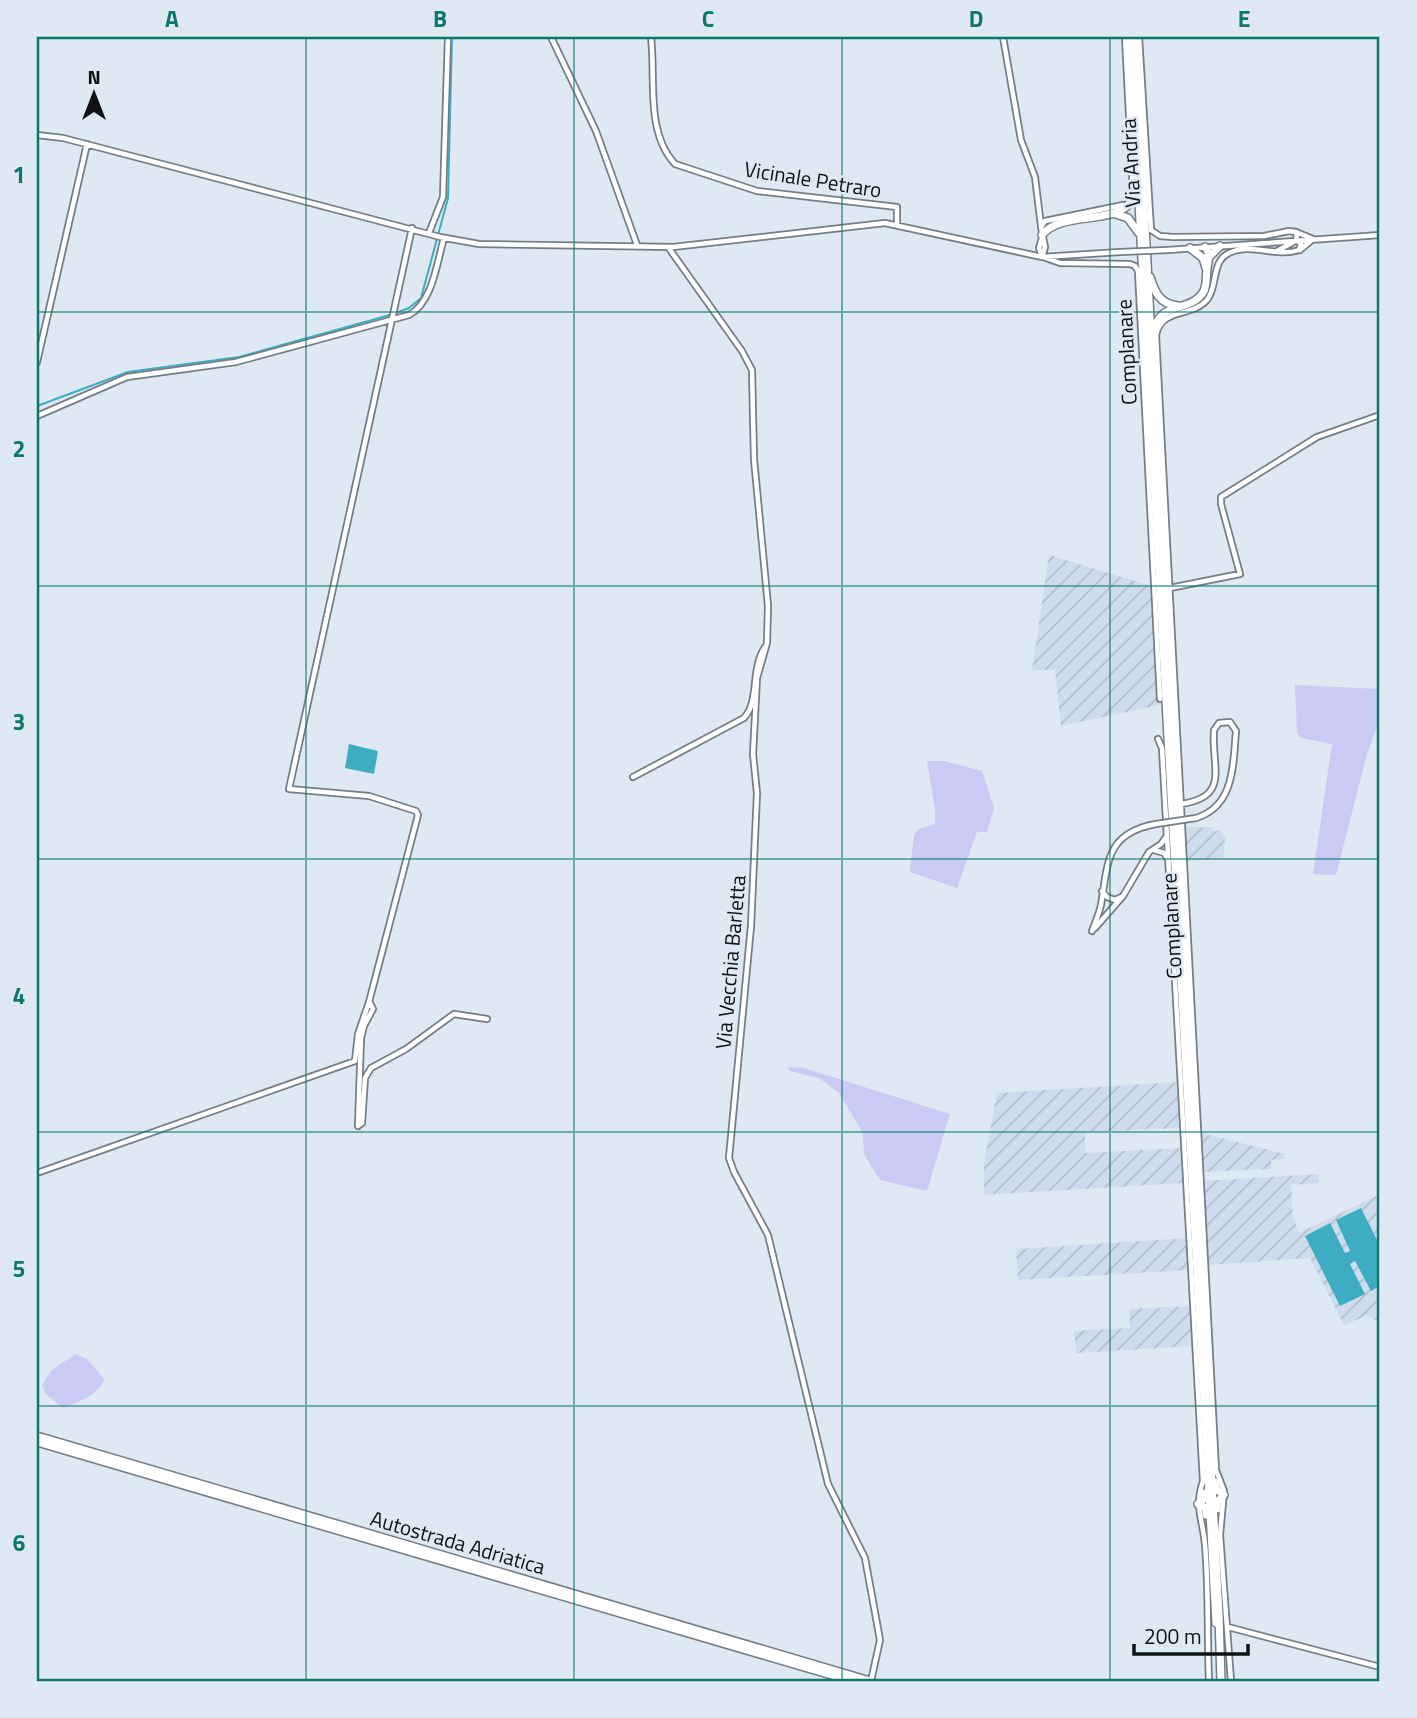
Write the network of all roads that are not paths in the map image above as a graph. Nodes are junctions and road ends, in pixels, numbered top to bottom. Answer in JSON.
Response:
{"nodes":[{"id":1,"x":448,"y":37,"type":"edge"},
{"id":2,"x":551,"y":37,"type":"edge"},
{"id":3,"x":651,"y":37,"type":"edge"},
{"id":4,"x":1003,"y":37,"type":"edge"},
{"id":5,"x":1132,"y":37,"type":"edge"},
{"id":6,"x":37,"y":135,"type":"edge"},
{"id":7,"x":87,"y":144,"type":"junction"},
{"id":8,"x":1137,"y":168,"type":"junction"},
{"id":9,"x":1112,"y":214,"type":"junction"},
{"id":10,"x":897,"y":224,"type":"junction"},
{"id":11,"x":412,"y":228,"type":"junction"},
{"id":12,"x":1292,"y":231,"type":"junction"},
{"id":13,"x":1042,"y":233,"type":"junction"},
{"id":14,"x":1380,"y":235,"type":"edge"},
{"id":15,"x":437,"y":236,"type":"junction"},
{"id":16,"x":1313,"y":239,"type":"junction"},
{"id":17,"x":1297,"y":240,"type":"junction"},
{"id":18,"x":1282,"y":241,"type":"junction"},
{"id":19,"x":637,"y":245,"type":"junction"},
{"id":20,"x":1220,"y":246,"type":"junction"},
{"id":21,"x":668,"y":247,"type":"junction"},
{"id":22,"x":1205,"y":247,"type":"junction"},
{"id":23,"x":1042,"y":248,"type":"junction"},
{"id":24,"x":1190,"y":248,"type":"junction"},
{"id":25,"x":1285,"y":248,"type":"junction"},
{"id":26,"x":1299,"y":250,"type":"junction"},
{"id":27,"x":1276,"y":251,"type":"junction"},
{"id":28,"x":1141,"y":253,"type":"junction"},
{"id":29,"x":1030,"y":255,"type":"junction"},
{"id":30,"x":1042,"y":257,"type":"junction"},
{"id":31,"x":1055,"y":257,"type":"junction"},
{"id":32,"x":1206,"y":257,"type":"junction"},
{"id":33,"x":1147,"y":266,"type":"junction"},
{"id":34,"x":1183,"y":306,"type":"junction"},
{"id":35,"x":392,"y":319,"type":"junction"},
{"id":36,"x":37,"y":362,"type":"edge"},
{"id":37,"x":1152,"y":364,"type":"junction"},
{"id":38,"x":1380,"y":415,"type":"edge"},
{"id":39,"x":37,"y":416,"type":"edge"},
{"id":40,"x":1170,"y":588,"type":"junction"},
{"id":41,"x":767,"y":643,"type":"junction"},
{"id":42,"x":1160,"y":699,"type":"dead end"},
{"id":43,"x":1158,"y":738,"type":"dead end"},
{"id":44,"x":633,"y":777,"type":"dead end"},
{"id":45,"x":1181,"y":804,"type":"junction"},
{"id":46,"x":1168,"y":831,"type":"junction"},
{"id":47,"x":1168,"y":846,"type":"junction"},
{"id":48,"x":1153,"y":849,"type":"junction"},
{"id":49,"x":1169,"y":862,"type":"junction"},
{"id":50,"x":1101,"y":890,"type":"junction"},
{"id":51,"x":1123,"y":896,"type":"junction"},
{"id":52,"x":1101,"y":906,"type":"junction"},
{"id":53,"x":1109,"y":912,"type":"junction"},
{"id":54,"x":369,"y":1002,"type":"junction"},
{"id":55,"x":487,"y":1019,"type":"dead end"},
{"id":56,"x":37,"y":1173,"type":"edge"},
{"id":57,"x":37,"y":1436,"type":"edge"},
{"id":58,"x":37,"y":1442,"type":"edge"},
{"id":59,"x":1212,"y":1472,"type":"junction"},
{"id":60,"x":1207,"y":1483,"type":"junction"},
{"id":61,"x":1224,"y":1495,"type":"junction"},
{"id":62,"x":1198,"y":1504,"type":"junction"},
{"id":63,"x":1212,"y":1523,"type":"junction"},
{"id":64,"x":1228,"y":1627,"type":"junction"},
{"id":65,"x":1380,"y":1667,"type":"edge"},
{"id":66,"x":852,"y":1681,"type":"edge"},
{"id":67,"x":870,"y":1681,"type":"edge"},
{"id":68,"x":1209,"y":1681,"type":"edge"},
{"id":69,"x":1221,"y":1681,"type":"edge"},
{"id":70,"x":1231,"y":1681,"type":"edge"}],
"edges":[{"from":1,"to":15,"type":"street"},
{"from":2,"to":19,"type":"street"},
{"from":3,"to":10,"type":"street","name":"Vicinale Petraro"},
{"from":4,"to":13,"type":"street"},
{"from":5,"to":8,"type":"highway"},
{"from":5,"to":12,"type":"street","name":"Via Andria"},
{"from":5,"to":13,"type":"street","name":"Via Andria"},
{"from":5,"to":33,"type":"highway"},
{"from":6,"to":7,"type":"street"},
{"from":7,"to":11,"type":"street"},
{"from":7,"to":36,"type":"street"},
{"from":8,"to":9,"type":"highway"},
{"from":8,"to":28,"type":"highway"},
{"from":9,"to":13,"type":"highway"},
{"from":9,"to":28,"type":"highway"},
{"from":10,"to":21,"type":"street"},
{"from":10,"to":29,"type":"street"},
{"from":11,"to":15,"type":"street"},
{"from":11,"to":35,"type":"street"},
{"from":12,"to":16,"type":"street"},
{"from":12,"to":17,"type":"street"},
{"from":13,"to":23,"type":"street"},
{"from":14,"to":16,"type":"street"},
{"from":15,"to":19,"type":"street"},
{"from":15,"to":35,"type":"street"},
{"from":16,"to":17,"type":"street"},
{"from":16,"to":26,"type":"street"},
{"from":17,"to":18,"type":"street"},
{"from":17,"to":25,"type":"street","name":"Complanare"},
{"from":17,"to":26,"type":"street"},
{"from":18,"to":20,"type":"street"},
{"from":18,"to":25,"type":"street"},
{"from":19,"to":21,"type":"street"},
{"from":20,"to":22,"type":"street"},
{"from":20,"to":32,"type":"highway"},
{"from":21,"to":41,"type":"street","name":"Via Vecchia Barletta"},
{"from":22,"to":24,"type":"street"},
{"from":22,"to":32,"type":"highway"},
{"from":23,"to":29,"type":"street"},
{"from":23,"to":30,"type":"street"},
{"from":23,"to":31,"type":"street"},
{"from":24,"to":31,"type":"street","bridge":true},
{"from":24,"to":32,"type":"highway"},
{"from":25,"to":27,"type":"street","name":"Complanare"},
{"from":26,"to":27,"type":"street","name":"Complanare"},
{"from":27,"to":40,"type":"street","name":"Complanare"},
{"from":28,"to":60,"type":"highway"},
{"from":29,"to":30,"type":"street"},
{"from":30,"to":31,"type":"street"},
{"from":30,"to":42,"type":"street","name":"Complanare"},
{"from":32,"to":34,"type":"highway"},
{"from":33,"to":34,"type":"highway"},
{"from":33,"to":37,"type":"highway"},
{"from":34,"to":37,"type":"highway"},
{"from":35,"to":39,"type":"street"},
{"from":35,"to":54,"type":"street"},
{"from":37,"to":59,"type":"highway"},
{"from":38,"to":40,"type":"street"},
{"from":40,"to":45,"type":"street","name":"Complanare"},
{"from":41,"to":44,"type":"street"},
{"from":41,"to":67,"type":"street","name":"Via Vecchia Barletta"},
{"from":43,"to":46,"type":"street","name":"Complanare"},
{"from":45,"to":50,"type":"street","bridge":true},
{"from":45,"to":61,"type":"street","name":"Complanare"},
{"from":46,"to":47,"type":"street","name":"Complanare"},
{"from":46,"to":48,"type":"street"},
{"from":47,"to":48,"type":"street"},
{"from":47,"to":49,"type":"street","name":"Complanare"},
{"from":48,"to":49,"type":"street"},
{"from":48,"to":51,"type":"street"},
{"from":49,"to":62,"type":"street","name":"Complanare"},
{"from":50,"to":51,"type":"street"},
{"from":50,"to":52,"type":"street"},
{"from":50,"to":53,"type":"street"},
{"from":51,"to":53,"type":"street"},
{"from":52,"to":53,"type":"street"},
{"from":52,"to":53,"type":"street"},
{"from":54,"to":55,"type":"street"},
{"from":54,"to":56,"type":"street"},
{"from":57,"to":67,"type":"highway","name":"Autostrada Adriatica"},
{"from":58,"to":66,"type":"highway","name":"Autostrada Adriatica"},
{"from":59,"to":61,"type":"highway"},
{"from":59,"to":63,"type":"highway"},
{"from":60,"to":62,"type":"highway"},
{"from":60,"to":63,"type":"highway"},
{"from":61,"to":63,"type":"highway"},
{"from":61,"to":64,"type":"street","name":"Complanare"},
{"from":62,"to":63,"type":"highway"},
{"from":62,"to":68,"type":"street","name":"Complanare"},
{"from":63,"to":69,"type":"highway"},
{"from":64,"to":65,"type":"street"},
{"from":64,"to":70,"type":"street","name":"Complanare"}]}
